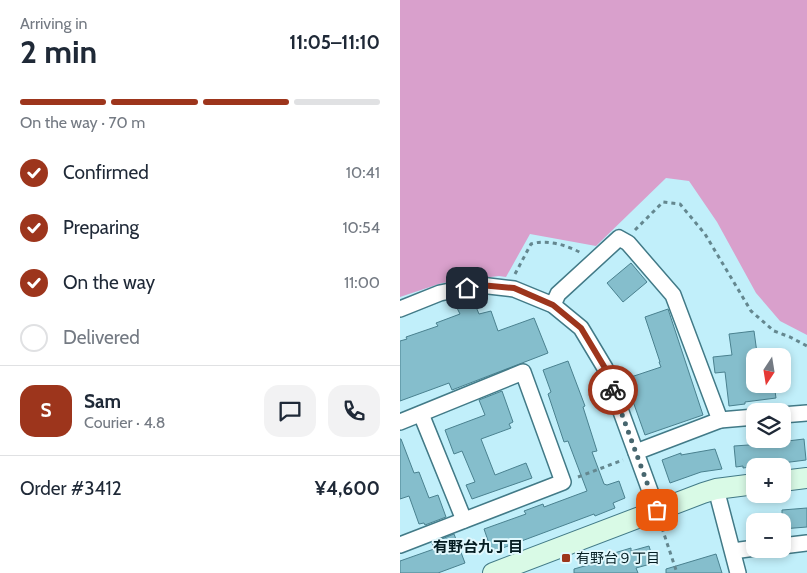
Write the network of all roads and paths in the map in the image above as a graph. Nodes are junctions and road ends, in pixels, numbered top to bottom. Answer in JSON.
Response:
{"nodes":[{"id":1,"x":624,"y":241,"type":"junction"},
{"id":2,"x":572,"y":248,"type":"dead end"},
{"id":3,"x":509,"y":288,"type":"junction"},
{"id":4,"x":553,"y":305,"type":"junction"},
{"id":5,"x":400,"y":310,"type":"edge"},
{"id":6,"x":807,"y":346,"type":"edge"},
{"id":7,"x":807,"y":413,"type":"edge"},
{"id":8,"x":421,"y":414,"type":"junction"},
{"id":9,"x":791,"y":414,"type":"edge"},
{"id":10,"x":746,"y":418,"type":"edge"},
{"id":11,"x":720,"y":420,"type":"junction"},
{"id":12,"x":400,"y":422,"type":"edge"},
{"id":13,"x":636,"y":452,"type":"junction"},
{"id":14,"x":807,"y":478,"type":"edge"},
{"id":15,"x":791,"y":480,"type":"edge"},
{"id":16,"x":563,"y":482,"type":"junction"},
{"id":17,"x":746,"y":485,"type":"edge"},
{"id":18,"x":716,"y":489,"type":"junction"},
{"id":19,"x":659,"y":518,"type":"junction"},
{"id":20,"x":464,"y":520,"type":"junction"},
{"id":21,"x":807,"y":543,"type":"edge"},
{"id":22,"x":400,"y":545,"type":"edge"},
{"id":23,"x":791,"y":545,"type":"edge"},
{"id":24,"x":746,"y":549,"type":"edge"},
{"id":25,"x":733,"y":551,"type":"junction"},
{"id":26,"x":493,"y":573,"type":"edge"},
{"id":27,"x":677,"y":573,"type":"edge"},
{"id":28,"x":738,"y":573,"type":"edge"}],
"edges":[{"from":1,"to":4,"type":"street"},
{"from":1,"to":6,"type":"path"},
{"from":1,"to":11,"type":"street"},
{"from":2,"to":3,"type":"path"},
{"from":3,"to":4,"type":"street"},
{"from":3,"to":5,"type":"street"},
{"from":4,"to":13,"type":"street"},
{"from":7,"to":9,"type":"street"},
{"from":8,"to":12,"type":"street"},
{"from":8,"to":16,"type":"street"},
{"from":8,"to":20,"type":"street"},
{"from":10,"to":11,"type":"street"},
{"from":11,"to":13,"type":"street"},
{"from":13,"to":16,"type":"path"},
{"from":13,"to":19,"type":"street"},
{"from":14,"to":15,"type":"street"},
{"from":16,"to":20,"type":"street"},
{"from":17,"to":18,"type":"street"},
{"from":18,"to":19,"type":"street"},
{"from":18,"to":25,"type":"street"},
{"from":19,"to":26,"type":"street"},
{"from":19,"to":27,"type":"path"},
{"from":20,"to":22,"type":"street"},
{"from":21,"to":23,"type":"street"},
{"from":24,"to":25,"type":"street"},
{"from":25,"to":28,"type":"street"}]}
